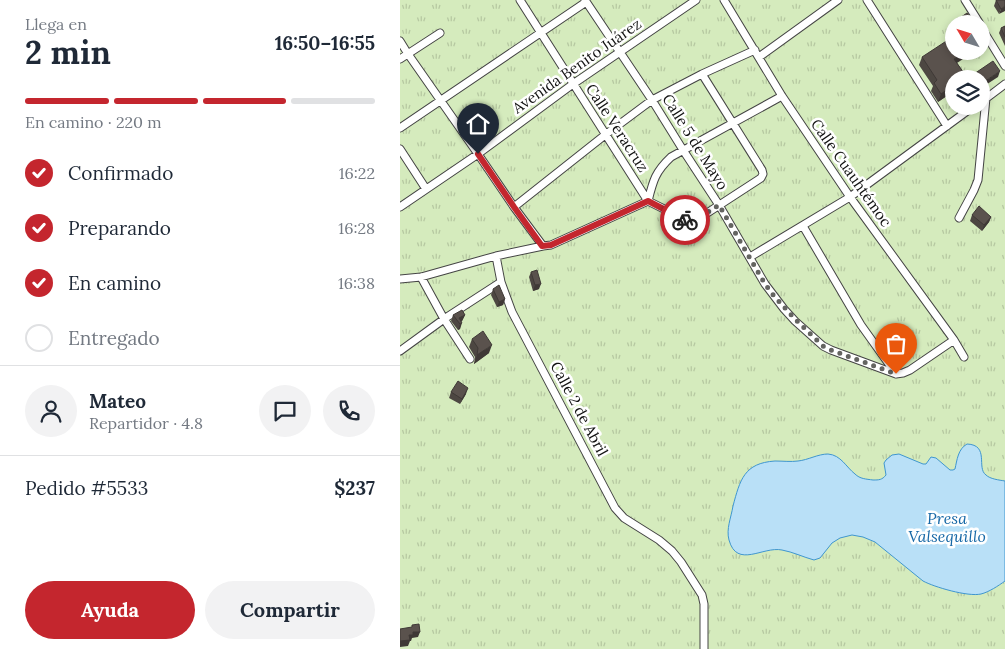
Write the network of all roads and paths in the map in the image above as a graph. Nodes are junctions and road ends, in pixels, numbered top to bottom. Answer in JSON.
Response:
{"nodes":[{"id":1,"x":520,"y":0,"type":"edge"},
{"id":2,"x":696,"y":0,"type":"edge"},
{"id":3,"x":724,"y":0,"type":"edge"},
{"id":4,"x":838,"y":0,"type":"edge"},
{"id":5,"x":867,"y":0,"type":"edge"},
{"id":6,"x":965,"y":0,"type":"edge"},
{"id":7,"x":585,"y":1,"type":"edge"},
{"id":8,"x":974,"y":15,"type":"edge"},
{"id":9,"x":440,"y":33,"type":"dead end"},
{"id":10,"x":540,"y":33,"type":"junction"},
{"id":11,"x":400,"y":41,"type":"edge"},
{"id":12,"x":990,"y":41,"type":"edge"},
{"id":13,"x":620,"y":52,"type":"junction"},
{"id":14,"x":408,"y":54,"type":"junction"},
{"id":15,"x":757,"y":54,"type":"junction"},
{"id":16,"x":400,"y":59,"type":"edge"},
{"id":17,"x":1005,"y":66,"type":"edge"},
{"id":18,"x":702,"y":74,"type":"junction"},
{"id":19,"x":573,"y":84,"type":"junction"},
{"id":20,"x":1005,"y":84,"type":"edge"},
{"id":21,"x":990,"y":95,"type":"edge"},
{"id":22,"x":782,"y":96,"type":"junction"},
{"id":23,"x":652,"y":100,"type":"junction"},
{"id":24,"x":440,"y":101,"type":"junction"},
{"id":25,"x":962,"y":115,"type":"edge"},
{"id":26,"x":983,"y":115,"type":"edge"},
{"id":27,"x":733,"y":123,"type":"junction"},
{"id":28,"x":947,"y":126,"type":"junction"},
{"id":29,"x":400,"y":128,"type":"edge"},
{"id":30,"x":605,"y":135,"type":"junction"},
{"id":31,"x":400,"y":149,"type":"edge"},
{"id":32,"x":683,"y":150,"type":"junction"},
{"id":33,"x":478,"y":154,"type":"junction"},
{"id":34,"x":426,"y":189,"type":"junction"},
{"id":35,"x":850,"y":197,"type":"junction"},
{"id":36,"x":648,"y":201,"type":"junction"},
{"id":37,"x":719,"y":205,"type":"junction"},
{"id":38,"x":400,"y":207,"type":"edge"},
{"id":39,"x":514,"y":207,"type":"junction"},
{"id":40,"x":959,"y":218,"type":"dead end"},
{"id":41,"x":803,"y":226,"type":"junction"},
{"id":42,"x":542,"y":246,"type":"junction"},
{"id":43,"x":496,"y":256,"type":"junction"},
{"id":44,"x":750,"y":257,"type":"junction"},
{"id":45,"x":421,"y":277,"type":"junction"},
{"id":46,"x":400,"y":279,"type":"edge"},
{"id":47,"x":502,"y":282,"type":"junction"},
{"id":48,"x":444,"y":319,"type":"junction"},
{"id":49,"x":954,"y":340,"type":"junction"},
{"id":50,"x":400,"y":351,"type":"edge"},
{"id":51,"x":964,"y":357,"type":"dead end"},
{"id":52,"x":470,"y":359,"type":"dead end"},
{"id":53,"x":896,"y":374,"type":"junction"},
{"id":54,"x":704,"y":649,"type":"edge"}],
"edges":[{"from":1,"to":10,"type":"street","name":"Calle Veracruz"},
{"from":2,"to":13,"type":"street","name":"Avenida Benito Juárez"},
{"from":3,"to":15,"type":"street","name":"Calle Cuauhtémoc"},
{"from":4,"to":15,"type":"street"},
{"from":5,"to":28,"type":"street"},
{"from":6,"to":8,"type":"street"},
{"from":7,"to":10,"type":"street"},
{"from":7,"to":13,"type":"street","name":"Calle 5 de Mayo"},
{"from":9,"to":14,"type":"street"},
{"from":10,"to":19,"type":"street","name":"Calle Veracruz"},
{"from":10,"to":24,"type":"street"},
{"from":11,"to":14,"type":"street"},
{"from":12,"to":17,"type":"street"},
{"from":13,"to":19,"type":"street","name":"Avenida Benito Juárez"},
{"from":13,"to":23,"type":"street","name":"Calle 5 de Mayo"},
{"from":14,"to":16,"type":"street"},
{"from":14,"to":24,"type":"street"},
{"from":15,"to":18,"type":"street"},
{"from":15,"to":22,"type":"street","name":"Calle Cuauhtémoc"},
{"from":18,"to":23,"type":"street"},
{"from":18,"to":27,"type":"street"},
{"from":19,"to":30,"type":"street","name":"Calle Veracruz"},
{"from":19,"to":33,"type":"street","name":"Avenida Benito Juárez"},
{"from":20,"to":21,"type":"street"},
{"from":22,"to":27,"type":"street"},
{"from":22,"to":35,"type":"street","name":"Calle Cuauhtémoc"},
{"from":23,"to":30,"type":"street"},
{"from":23,"to":32,"type":"street","name":"Calle 5 de Mayo"},
{"from":24,"to":29,"type":"street"},
{"from":24,"to":33,"type":"street"},
{"from":25,"to":28,"type":"street"},
{"from":26,"to":40,"type":"street"},
{"from":27,"to":32,"type":"street"},
{"from":27,"to":37,"type":"street"},
{"from":28,"to":35,"type":"street"},
{"from":30,"to":36,"type":"street","name":"Calle Veracruz"},
{"from":30,"to":39,"type":"street"},
{"from":31,"to":34,"type":"street"},
{"from":32,"to":36,"type":"street"},
{"from":32,"to":37,"type":"street","name":"Calle 5 de Mayo"},
{"from":33,"to":34,"type":"street","name":"Avenida Benito Juárez"},
{"from":33,"to":39,"type":"street"},
{"from":34,"to":38,"type":"street","name":"Avenida Benito Juárez"},
{"from":35,"to":41,"type":"street"},
{"from":35,"to":49,"type":"street","name":"Calle Cuauhtémoc"},
{"from":36,"to":37,"type":"street"},
{"from":36,"to":42,"type":"street"},
{"from":37,"to":44,"type":"street","name":"Calle 5 de Mayo"},
{"from":39,"to":42,"type":"street"},
{"from":41,"to":44,"type":"street"},
{"from":41,"to":53,"type":"street"},
{"from":42,"to":43,"type":"street"},
{"from":43,"to":45,"type":"street"},
{"from":43,"to":47,"type":"street","name":"Calle 2 de Abril"},
{"from":44,"to":53,"type":"street","name":"Calle 5 de Mayo"},
{"from":45,"to":46,"type":"street"},
{"from":45,"to":48,"type":"street"},
{"from":47,"to":48,"type":"street"},
{"from":47,"to":54,"type":"street","name":"Calle 2 de Abril"},
{"from":48,"to":50,"type":"street"},
{"from":48,"to":52,"type":"street"},
{"from":49,"to":51,"type":"street","name":"Calle Cuauhtémoc"},
{"from":49,"to":53,"type":"street"}]}
